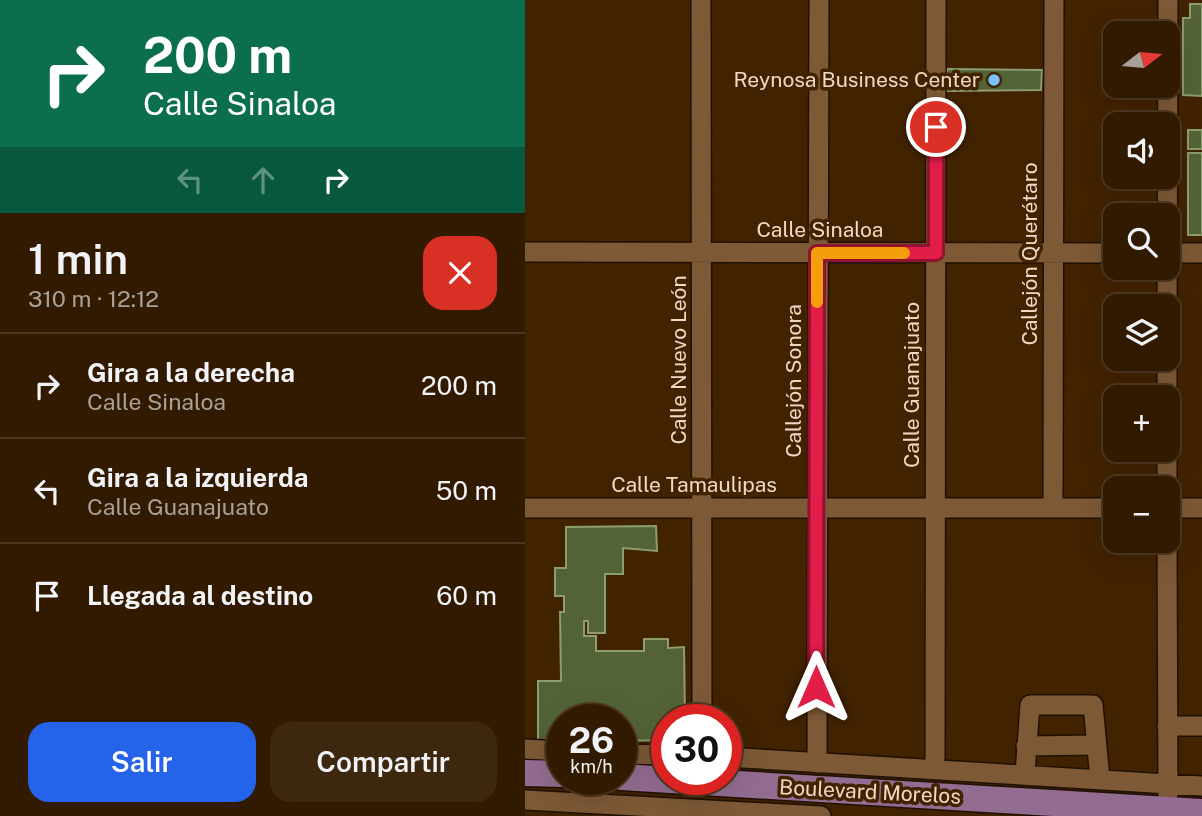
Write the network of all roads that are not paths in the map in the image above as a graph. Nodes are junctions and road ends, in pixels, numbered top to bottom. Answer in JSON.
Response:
{"nodes":[{"id":1,"x":701,"y":0,"type":"edge"},
{"id":2,"x":819,"y":0,"type":"edge"},
{"id":3,"x":936,"y":0,"type":"edge"},
{"id":4,"x":1054,"y":0,"type":"edge"},
{"id":5,"x":1168,"y":0,"type":"edge"},
{"id":6,"x":1167,"y":203,"type":"edge"},
{"id":7,"x":525,"y":252,"type":"edge"},
{"id":8,"x":701,"y":253,"type":"junction"},
{"id":9,"x":817,"y":253,"type":"junction"},
{"id":10,"x":936,"y":253,"type":"junction"},
{"id":11,"x":1053,"y":253,"type":"junction"},
{"id":12,"x":1103,"y":253,"type":"edge"},
{"id":13,"x":1180,"y":253,"type":"edge"},
{"id":14,"x":1202,"y":253,"type":"edge"},
{"id":15,"x":525,"y":508,"type":"edge"},
{"id":16,"x":702,"y":508,"type":"junction"},
{"id":17,"x":816,"y":508,"type":"junction"},
{"id":18,"x":935,"y":508,"type":"junction"},
{"id":19,"x":1053,"y":508,"type":"junction"},
{"id":20,"x":1103,"y":508,"type":"edge"},
{"id":21,"x":1180,"y":508,"type":"edge"},
{"id":22,"x":1202,"y":508,"type":"edge"},
{"id":23,"x":1167,"y":553,"type":"edge"},
{"id":24,"x":702,"y":704,"type":"edge"},
{"id":25,"x":1167,"y":726,"type":"junction"},
{"id":26,"x":1202,"y":726,"type":"edge"},
{"id":27,"x":1097,"y":745,"type":"junction"},
{"id":28,"x":1026,"y":746,"type":"junction"},
{"id":29,"x":525,"y":749,"type":"edge"},
{"id":30,"x":546,"y":750,"type":"edge"},
{"id":31,"x":742,"y":758,"type":"edge"},
{"id":32,"x":817,"y":763,"type":"junction"},
{"id":33,"x":935,"y":770,"type":"junction"},
{"id":34,"x":525,"y":773,"type":"edge"},
{"id":35,"x":546,"y":774,"type":"edge"},
{"id":36,"x":1025,"y":774,"type":"junction"},
{"id":37,"x":1100,"y":779,"type":"junction"},
{"id":38,"x":742,"y":783,"type":"edge"},
{"id":39,"x":1202,"y":786,"type":"edge"},
{"id":40,"x":705,"y":795,"type":"edge"},
{"id":41,"x":1168,"y":797,"type":"junction"},
{"id":42,"x":525,"y":800,"type":"edge"},
{"id":43,"x":551,"y":808,"type":"edge"},
{"id":44,"x":1138,"y":812,"type":"edge"},
{"id":45,"x":1202,"y":812,"type":"edge"},
{"id":46,"x":707,"y":813,"type":"edge"},
{"id":47,"x":821,"y":816,"type":"edge"}],
"edges":[{"from":1,"to":8,"type":"street","name":"Calle Nuevo León"},
{"from":2,"to":9,"type":"street","name":"Callejón Sonora"},
{"from":3,"to":10,"type":"street","name":"Calle Guanajuato"},
{"from":4,"to":11,"type":"street","name":"Callejón Querétaro"},
{"from":5,"to":6,"type":"street"},
{"from":7,"to":8,"type":"street","name":"Calle Sinaloa"},
{"from":8,"to":9,"type":"street","name":"Calle Sinaloa"},
{"from":8,"to":16,"type":"street","name":"Calle Nuevo León"},
{"from":9,"to":10,"type":"street","name":"Calle Sinaloa"},
{"from":9,"to":17,"type":"street","name":"Callejón Sonora"},
{"from":10,"to":11,"type":"street","name":"Calle Sinaloa"},
{"from":10,"to":18,"type":"street","name":"Calle Guanajuato"},
{"from":11,"to":12,"type":"street","name":"Calle Sinaloa"},
{"from":11,"to":19,"type":"street","name":"Callejón Querétaro"},
{"from":13,"to":14,"type":"street"},
{"from":15,"to":16,"type":"street","name":"Calle Tamaulipas"},
{"from":16,"to":17,"type":"street","name":"Calle Tamaulipas"},
{"from":16,"to":24,"type":"street","name":"Calle Nuevo León"},
{"from":17,"to":18,"type":"street","name":"Calle Tamaulipas"},
{"from":17,"to":32,"type":"street","name":"Callejón Sonora"},
{"from":18,"to":19,"type":"street","name":"Calle Tamaulipas"},
{"from":18,"to":33,"type":"street","name":"Calle Guanajuato"},
{"from":19,"to":20,"type":"street","name":"Calle Tamaulipas"},
{"from":21,"to":22,"type":"street"},
{"from":23,"to":25,"type":"street"},
{"from":25,"to":26,"type":"street"},
{"from":25,"to":41,"type":"street"},
{"from":27,"to":28,"type":"street"},
{"from":27,"to":28,"type":"street"},
{"from":27,"to":37,"type":"street"},
{"from":28,"to":36,"type":"street"},
{"from":29,"to":30,"type":"street"},
{"from":31,"to":32,"type":"street","name":"Boulevard Morelos"},
{"from":32,"to":33,"type":"street","name":"Boulevard Morelos"},
{"from":33,"to":36,"type":"street","name":"Boulevard Morelos"},
{"from":34,"to":35,"type":"main road"},
{"from":36,"to":37,"type":"street","name":"Boulevard Morelos"},
{"from":37,"to":41,"type":"street","name":"Boulevard Morelos"},
{"from":38,"to":44,"type":"main road","name":"Boulevard Morelos"},
{"from":39,"to":41,"type":"street","name":"Boulevard Morelos"},
{"from":40,"to":46,"type":"street"},
{"from":41,"to":44,"type":"main road","name":"Boulevard Morelos"},
{"from":41,"to":45,"type":"main road","name":"Boulevard Morelos"},
{"from":42,"to":43,"type":"street","name":"Boulevard Morelos"},
{"from":43,"to":46,"type":"street","name":"Boulevard Morelos"},
{"from":46,"to":47,"type":"street","name":"Boulevard Morelos"}]}
